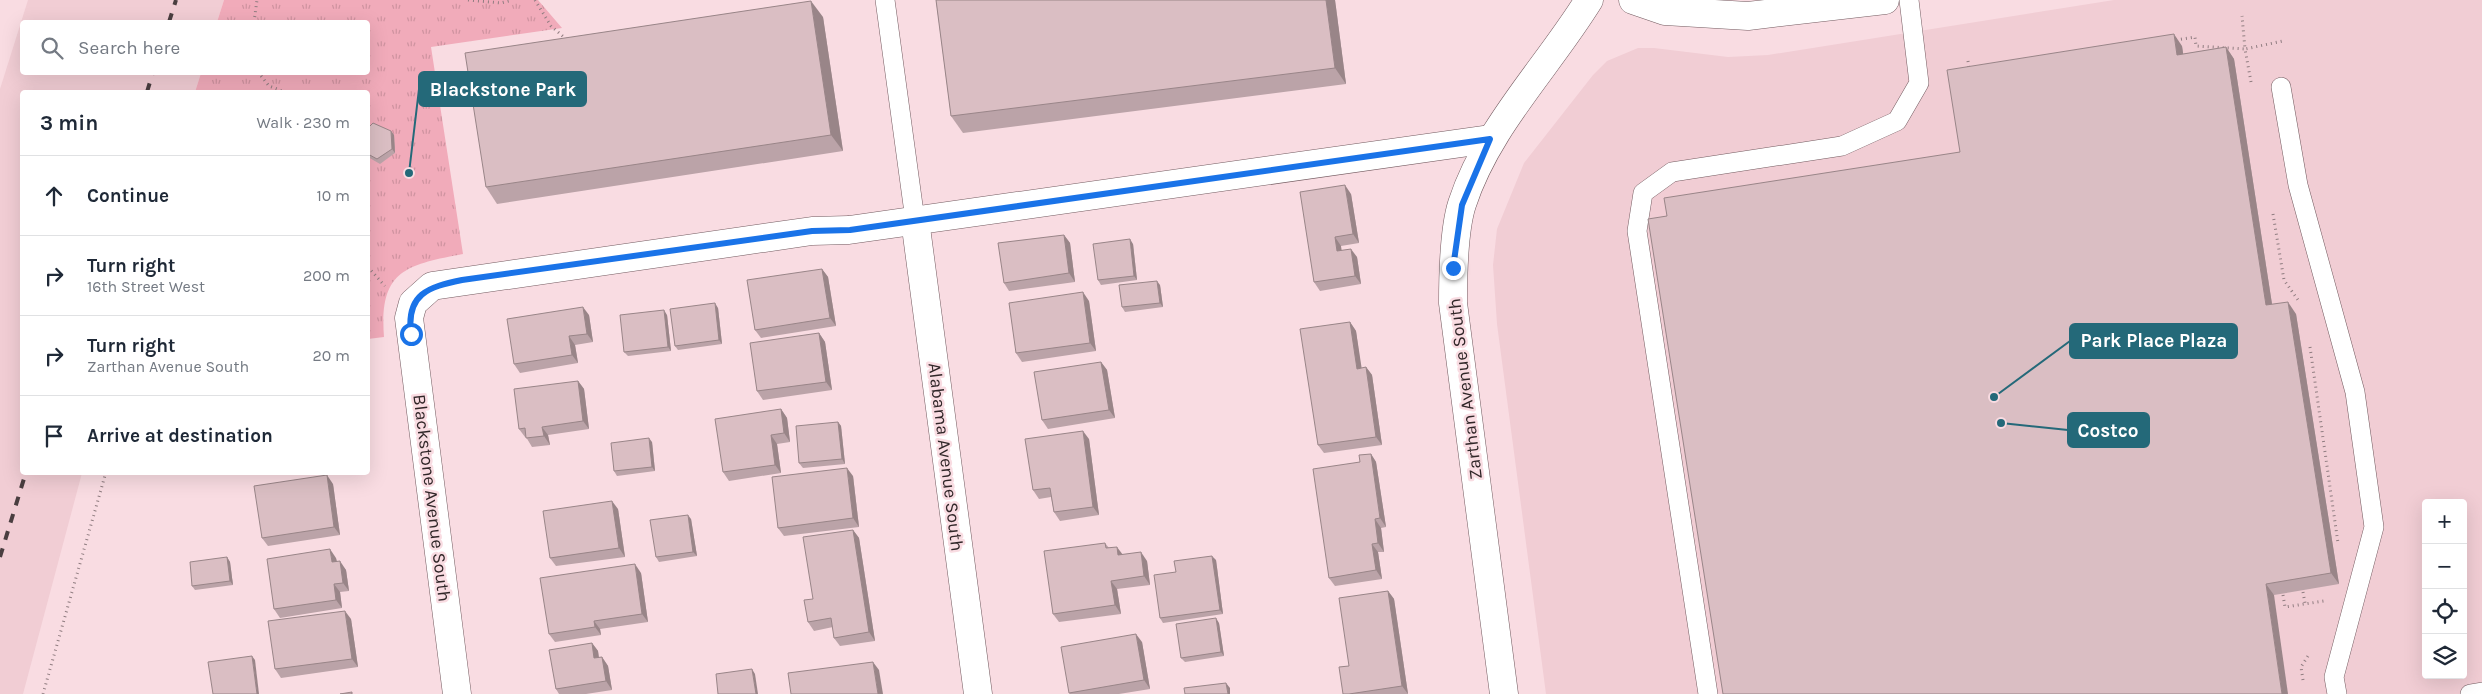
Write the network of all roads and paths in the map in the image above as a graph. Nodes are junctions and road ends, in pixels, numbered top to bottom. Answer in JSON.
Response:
{"nodes":[{"id":1,"x":257,"y":0,"type":"edge"},
{"id":2,"x":468,"y":0,"type":"edge"},
{"id":3,"x":512,"y":0,"type":"edge"},
{"id":4,"x":535,"y":0,"type":"edge"},
{"id":5,"x":885,"y":0,"type":"edge"},
{"id":6,"x":1589,"y":0,"type":"edge"},
{"id":7,"x":1632,"y":0,"type":"edge"},
{"id":8,"x":1886,"y":0,"type":"edge"},
{"id":9,"x":1909,"y":0,"type":"edge"},
{"id":10,"x":2242,"y":16,"type":"dead end"},
{"id":11,"x":254,"y":20,"type":"edge"},
{"id":12,"x":566,"y":39,"type":"edge"},
{"id":13,"x":2283,"y":41,"type":"dead end"},
{"id":14,"x":2166,"y":42,"type":"edge"},
{"id":15,"x":2245,"y":49,"type":"junction"},
{"id":16,"x":1968,"y":60,"type":"dead end"},
{"id":17,"x":260,"y":75,"type":"edge"},
{"id":18,"x":1970,"y":75,"type":"edge"},
{"id":19,"x":2281,"y":87,"type":"dead end"},
{"id":20,"x":2252,"y":88,"type":"dead end"},
{"id":21,"x":280,"y":90,"type":"edge"},
{"id":22,"x":1490,"y":139,"type":"junction"},
{"id":23,"x":2273,"y":213,"type":"dead end"},
{"id":24,"x":915,"y":220,"type":"junction"},
{"id":25,"x":2300,"y":304,"type":"dead end"},
{"id":26,"x":2309,"y":341,"type":"dead end"},
{"id":27,"x":105,"y":475,"type":"edge"},
{"id":28,"x":2338,"y":544,"type":"dead end"},
{"id":29,"x":2303,"y":592,"type":"edge"},
{"id":30,"x":2283,"y":595,"type":"edge"},
{"id":31,"x":2332,"y":600,"type":"dead end"},
{"id":32,"x":2305,"y":604,"type":"junction"},
{"id":33,"x":2482,"y":692,"type":"edge"},
{"id":34,"x":44,"y":694,"type":"edge"},
{"id":35,"x":457,"y":694,"type":"edge"},
{"id":36,"x":978,"y":694,"type":"edge"},
{"id":37,"x":1504,"y":694,"type":"edge"},
{"id":38,"x":1708,"y":694,"type":"edge"},
{"id":39,"x":2337,"y":694,"type":"edge"},
{"id":40,"x":2470,"y":694,"type":"edge"}],
"edges":[{"from":1,"to":11,"type":"path"},
{"from":2,"to":3,"type":"path"},
{"from":4,"to":12,"type":"path"},
{"from":5,"to":24,"type":"lane"},
{"from":6,"to":22,"type":"street","name":"Zarthan Avenue South"},
{"from":7,"to":8,"type":"street"},
{"from":9,"to":38,"type":"lane"},
{"from":10,"to":15,"type":"path"},
{"from":13,"to":15,"type":"path"},
{"from":14,"to":15,"type":"path"},
{"from":15,"to":20,"type":"path"},
{"from":16,"to":18,"type":"path"},
{"from":17,"to":21,"type":"path"},
{"from":19,"to":39,"type":"lane"},
{"from":22,"to":24,"type":"street"},
{"from":22,"to":37,"type":"street","name":"Zarthan Avenue South"},
{"from":23,"to":25,"type":"path"},
{"from":24,"to":35,"type":"street","name":"Blackstone Avenue South"},
{"from":24,"to":36,"type":"street","name":"Alabama Avenue South"},
{"from":26,"to":28,"type":"path"},
{"from":27,"to":34,"type":"path"},
{"from":29,"to":32,"type":"path"},
{"from":30,"to":32,"type":"path"},
{"from":31,"to":32,"type":"path"},
{"from":33,"to":40,"type":"lane"}]}
